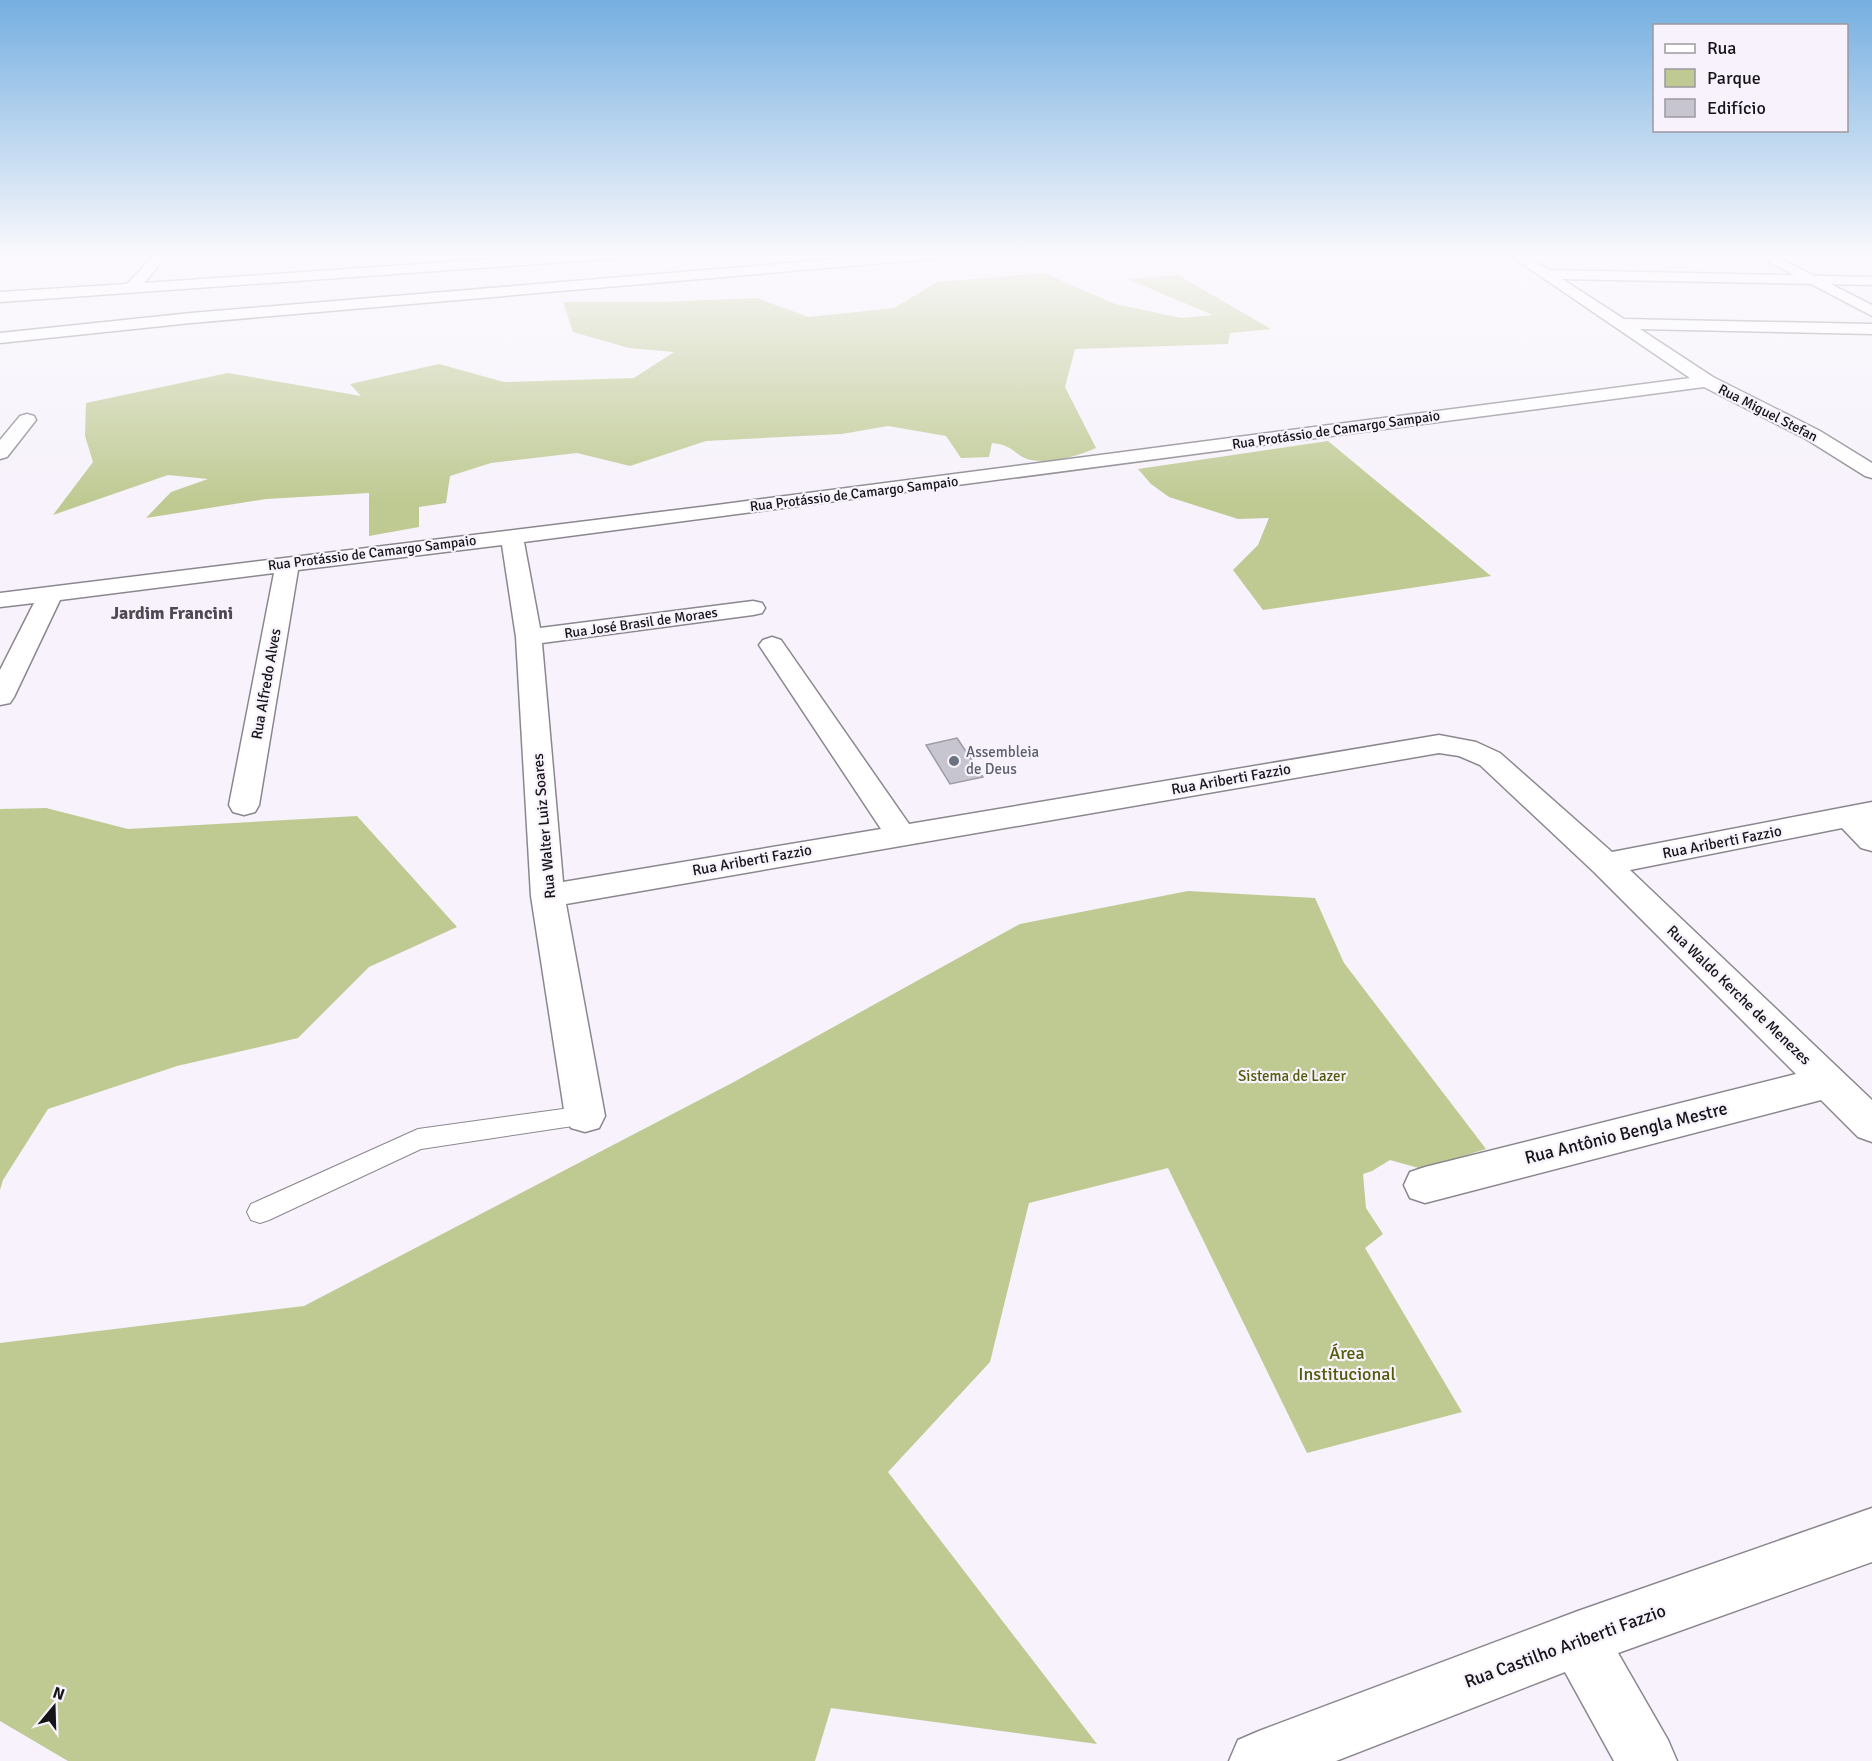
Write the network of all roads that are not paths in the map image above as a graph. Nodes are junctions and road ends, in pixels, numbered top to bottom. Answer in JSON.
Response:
{"nodes":[{"id":1,"x":17,"y":336,"type":"edge"},
{"id":2,"x":1639,"y":336,"type":"edge"},
{"id":3,"x":0,"y":338,"type":"edge"},
{"id":4,"x":1707,"y":381,"type":"junction"},
{"id":5,"x":27,"y":420,"type":"dead end"},
{"id":6,"x":0,"y":453,"type":"edge"},
{"id":7,"x":1872,"y":472,"type":"edge"},
{"id":8,"x":512,"y":536,"type":"junction"},
{"id":9,"x":288,"y":563,"type":"junction"},
{"id":10,"x":51,"y":593,"type":"junction"},
{"id":11,"x":0,"y":600,"type":"edge"},
{"id":12,"x":753,"y":608,"type":"dead end"},
{"id":13,"x":529,"y":637,"type":"junction"},
{"id":14,"x":772,"y":645,"type":"dead end"},
{"id":15,"x":0,"y":697,"type":"edge"},
{"id":16,"x":244,"y":806,"type":"dead end"},
{"id":17,"x":1861,"y":814,"type":"edge"},
{"id":18,"x":900,"y":834,"type":"junction"},
{"id":19,"x":1872,"y":841,"type":"edge"},
{"id":20,"x":1605,"y":864,"type":"junction"},
{"id":21,"x":548,"y":896,"type":"junction"},
{"id":22,"x":1828,"y":1082,"type":"junction"},
{"id":23,"x":585,"y":1116,"type":"joint"},
{"id":24,"x":1872,"y":1125,"type":"edge"},
{"id":25,"x":1425,"y":1185,"type":"dead end"},
{"id":26,"x":260,"y":1212,"type":"dead end"},
{"id":27,"x":1872,"y":1535,"type":"edge"},
{"id":28,"x":1578,"y":1639,"type":"junction"},
{"id":29,"x":1259,"y":1761,"type":"edge"},
{"id":30,"x":1647,"y":1761,"type":"edge"}],
"edges":[{"from":1,"to":3,"type":"street"},
{"from":2,"to":4,"type":"street","name":"Rua Miguel Stefan"},
{"from":4,"to":7,"type":"street","name":"Rua Miguel Stefan"},
{"from":4,"to":8,"type":"street","name":"Rua Protássio de Camargo Sampaio"},
{"from":5,"to":6,"type":"street"},
{"from":8,"to":9,"type":"street","name":"Rua Protássio de Camargo Sampaio"},
{"from":8,"to":13,"type":"street","name":"Rua Walter Luiz Soares"},
{"from":9,"to":10,"type":"street","name":"Rua Protássio de Camargo Sampaio"},
{"from":9,"to":16,"type":"street","name":"Rua Alfredo Alves"},
{"from":10,"to":11,"type":"street","name":"Rua Protássio de Camargo Sampaio"},
{"from":10,"to":15,"type":"street"},
{"from":12,"to":13,"type":"street","name":"Rua José Brasil de Moraes"},
{"from":13,"to":21,"type":"street","name":"Rua Walter Luiz Soares"},
{"from":14,"to":18,"type":"street"},
{"from":17,"to":19,"type":"street"},
{"from":17,"to":20,"type":"street","name":"Rua Ariberti Fazzio"},
{"from":18,"to":20,"type":"street","name":"Rua Ariberti Fazzio"},
{"from":18,"to":21,"type":"street","name":"Rua Ariberti Fazzio"},
{"from":20,"to":22,"type":"street","name":"Rua Waldo Kerche de Menezes"},
{"from":21,"to":23,"type":"street","name":"Rua Walter Luiz Soares"},
{"from":22,"to":24,"type":"street","name":"Rua Waldo Kerche de Menezes"},
{"from":22,"to":25,"type":"street","name":"Rua Antônio Bengla Mestre"},
{"from":23,"to":26,"type":"lane"},
{"from":27,"to":28,"type":"street","name":"Rua Castilho Ariberti Fazzio"},
{"from":28,"to":29,"type":"street","name":"Rua Castilho Ariberti Fazzio"},
{"from":28,"to":30,"type":"street"}]}
